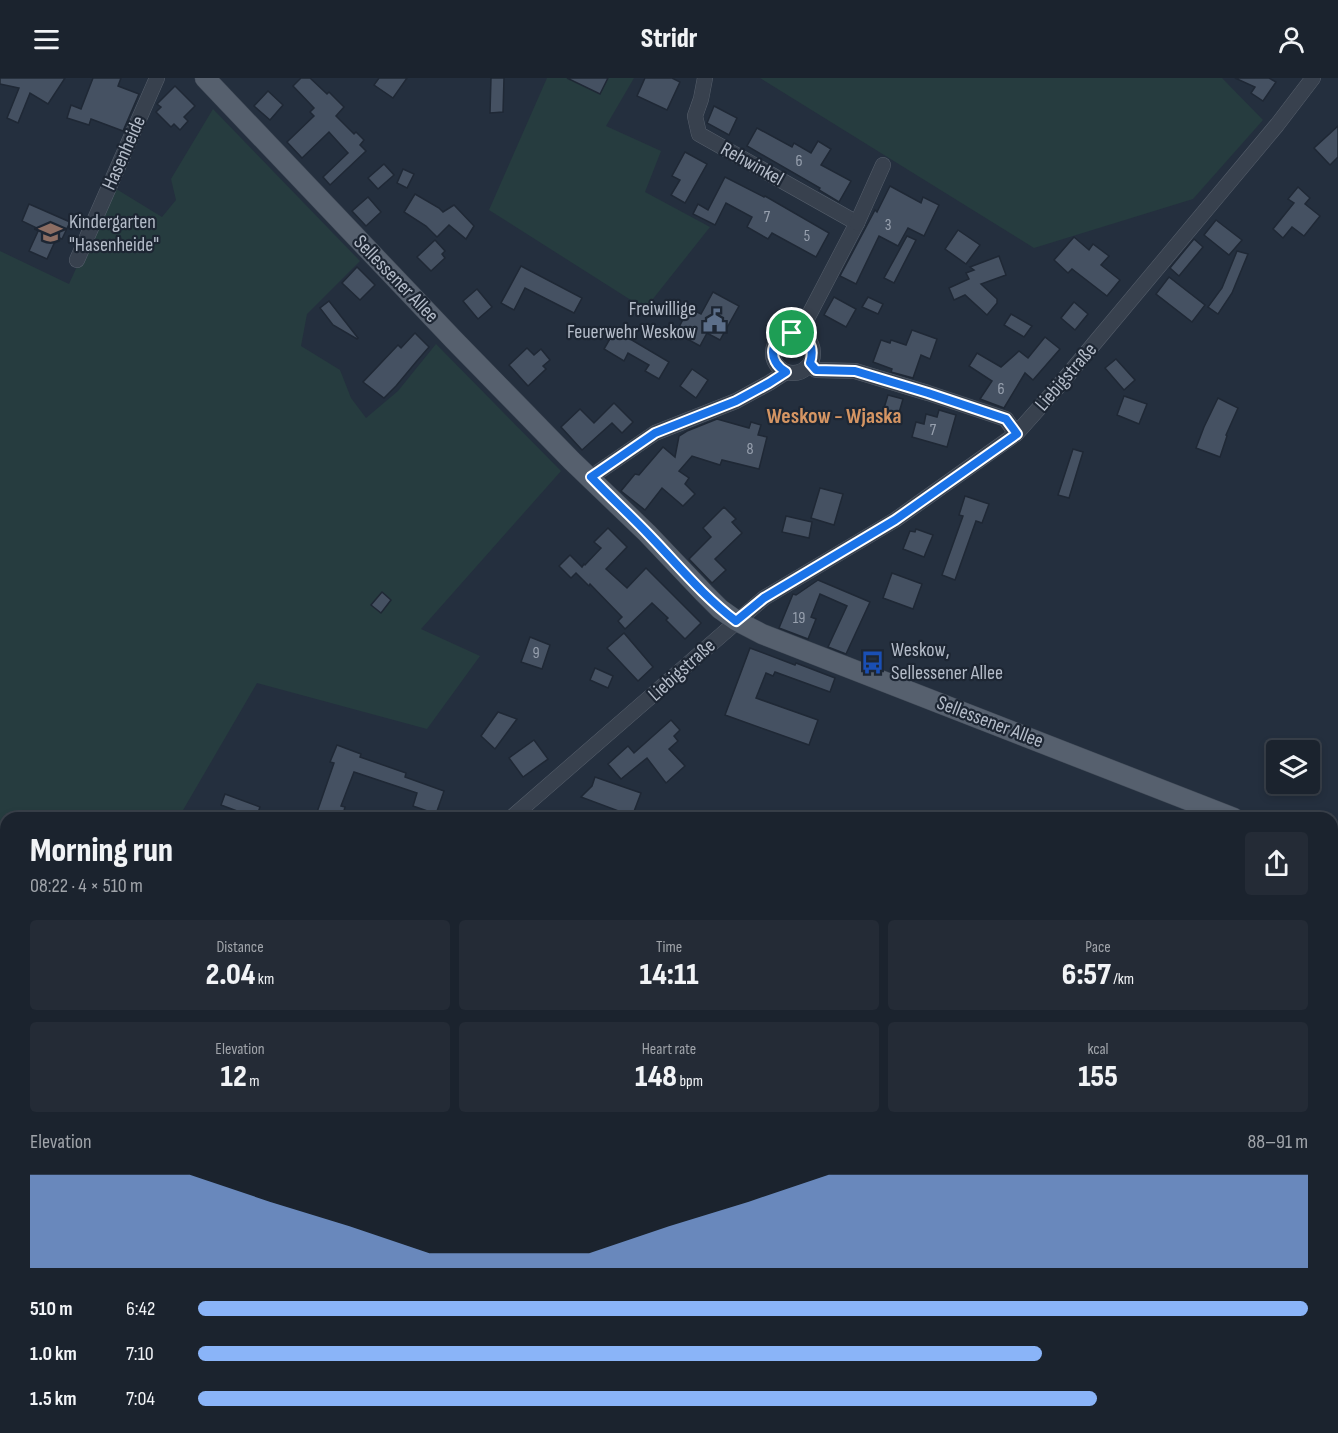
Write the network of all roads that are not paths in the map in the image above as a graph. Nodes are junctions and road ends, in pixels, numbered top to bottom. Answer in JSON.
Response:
{"nodes":[{"id":1,"x":157,"y":78,"type":"edge"},
{"id":2,"x":205,"y":78,"type":"edge"},
{"id":3,"x":705,"y":78,"type":"edge"},
{"id":4,"x":1313,"y":78,"type":"edge"},
{"id":5,"x":883,"y":165,"type":"dead end"},
{"id":6,"x":857,"y":223,"type":"junction"},
{"id":7,"x":77,"y":260,"type":"dead end"},
{"id":8,"x":799,"y":334,"type":"junction"},
{"id":9,"x":810,"y":363,"type":"junction"},
{"id":10,"x":786,"y":372,"type":"junction"},
{"id":11,"x":1017,"y":434,"type":"junction"},
{"id":12,"x":591,"y":477,"type":"junction"},
{"id":13,"x":736,"y":621,"type":"junction"},
{"id":14,"x":518,"y":812,"type":"edge"},
{"id":15,"x":1219,"y":812,"type":"edge"}],
"edges":[{"from":1,"to":7,"type":"street","name":"Hasenheide"},
{"from":2,"to":12,"type":"main road","name":"Sellessener Allee"},
{"from":3,"to":6,"type":"street","name":"Rehwinkel"},
{"from":4,"to":11,"type":"street","name":"Liebigstraße"},
{"from":5,"to":6,"type":"street"},
{"from":6,"to":8,"type":"street"},
{"from":8,"to":9,"type":"street"},
{"from":8,"to":10,"type":"street"},
{"from":9,"to":10,"type":"street"},
{"from":9,"to":11,"type":"street"},
{"from":10,"to":12,"type":"street"},
{"from":11,"to":13,"type":"street","name":"Liebigstraße"},
{"from":12,"to":13,"type":"main road","name":"Sellessener Allee"},
{"from":13,"to":14,"type":"street","name":"Liebigstraße"},
{"from":13,"to":15,"type":"main road","name":"Sellessener Allee"}]}
